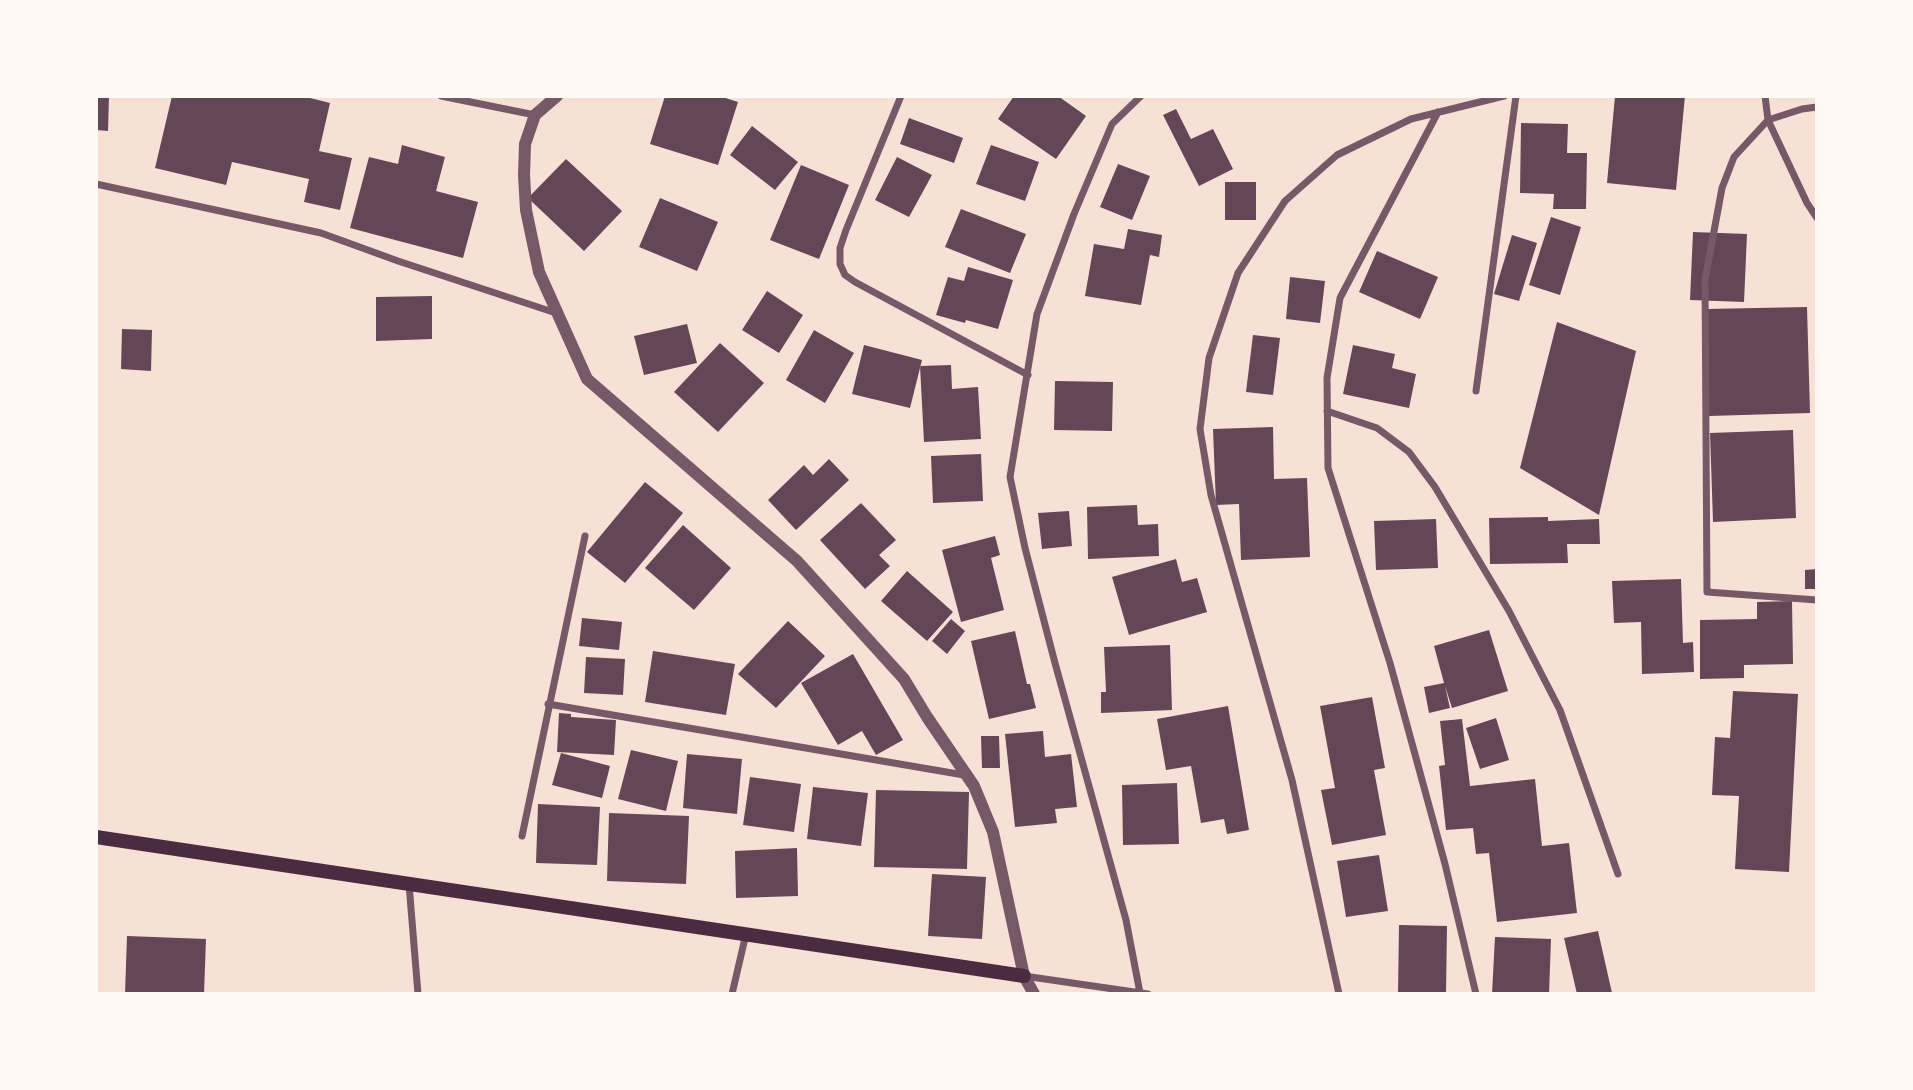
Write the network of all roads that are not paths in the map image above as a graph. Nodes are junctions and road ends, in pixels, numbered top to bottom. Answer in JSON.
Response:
{"nodes":[{"id":1,"x":441,"y":96,"type":"edge"},
{"id":2,"x":557,"y":96,"type":"edge"},
{"id":3,"x":901,"y":96,"type":"edge"},
{"id":4,"x":1141,"y":96,"type":"edge"},
{"id":5,"x":1504,"y":96,"type":"edge"},
{"id":6,"x":1516,"y":96,"type":"edge"},
{"id":7,"x":1765,"y":96,"type":"edge"},
{"id":8,"x":1817,"y":107,"type":"edge"},
{"id":9,"x":1438,"y":112,"type":"junction"},
{"id":10,"x":535,"y":114,"type":"junction"},
{"id":11,"x":1768,"y":120,"type":"junction"},
{"id":12,"x":96,"y":184,"type":"edge"},
{"id":13,"x":1817,"y":218,"type":"edge"},
{"id":14,"x":556,"y":313,"type":"junction"},
{"id":15,"x":1028,"y":375,"type":"junction"},
{"id":16,"x":1476,"y":391,"type":"dead end"},
{"id":17,"x":1327,"y":411,"type":"junction"},
{"id":18,"x":585,"y":536,"type":"dead end"},
{"id":19,"x":1817,"y":600,"type":"edge"},
{"id":20,"x":548,"y":704,"type":"junction"},
{"id":21,"x":964,"y":775,"type":"junction"},
{"id":22,"x":522,"y":836,"type":"dead end"},
{"id":23,"x":96,"y":837,"type":"edge"},
{"id":24,"x":1618,"y":874,"type":"dead end"},
{"id":25,"x":409,"y":884,"type":"junction"},
{"id":26,"x":746,"y":934,"type":"junction"},
{"id":27,"x":1024,"y":976,"type":"junction"},
{"id":28,"x":1140,"y":993,"type":"edge"},
{"id":29,"x":418,"y":994,"type":"edge"},
{"id":30,"x":732,"y":994,"type":"edge"},
{"id":31,"x":1034,"y":994,"type":"edge"},
{"id":32,"x":1148,"y":994,"type":"edge"},
{"id":33,"x":1339,"y":994,"type":"edge"},
{"id":34,"x":1476,"y":994,"type":"edge"}],
"edges":[{"from":1,"to":10,"type":"street"},
{"from":2,"to":10,"type":"street"},
{"from":3,"to":15,"type":"street"},
{"from":4,"to":15,"type":"street"},
{"from":5,"to":9,"type":"street"},
{"from":6,"to":16,"type":"street"},
{"from":7,"to":11,"type":"street"},
{"from":8,"to":11,"type":"street"},
{"from":9,"to":17,"type":"street"},
{"from":9,"to":33,"type":"street"},
{"from":10,"to":14,"type":"street"},
{"from":11,"to":13,"type":"street"},
{"from":11,"to":19,"type":"street"},
{"from":12,"to":14,"type":"street"},
{"from":14,"to":21,"type":"street"},
{"from":15,"to":28,"type":"street"},
{"from":17,"to":24,"type":"street"},
{"from":17,"to":34,"type":"street"},
{"from":18,"to":20,"type":"street"},
{"from":20,"to":21,"type":"street"},
{"from":20,"to":22,"type":"street"},
{"from":21,"to":27,"type":"street"},
{"from":23,"to":25,"type":"main road"},
{"from":25,"to":26,"type":"main road"},
{"from":25,"to":29,"type":"street"},
{"from":26,"to":27,"type":"main road"},
{"from":26,"to":30,"type":"street"},
{"from":27,"to":28,"type":"street"},
{"from":27,"to":31,"type":"street"},
{"from":28,"to":32,"type":"street"}]}
